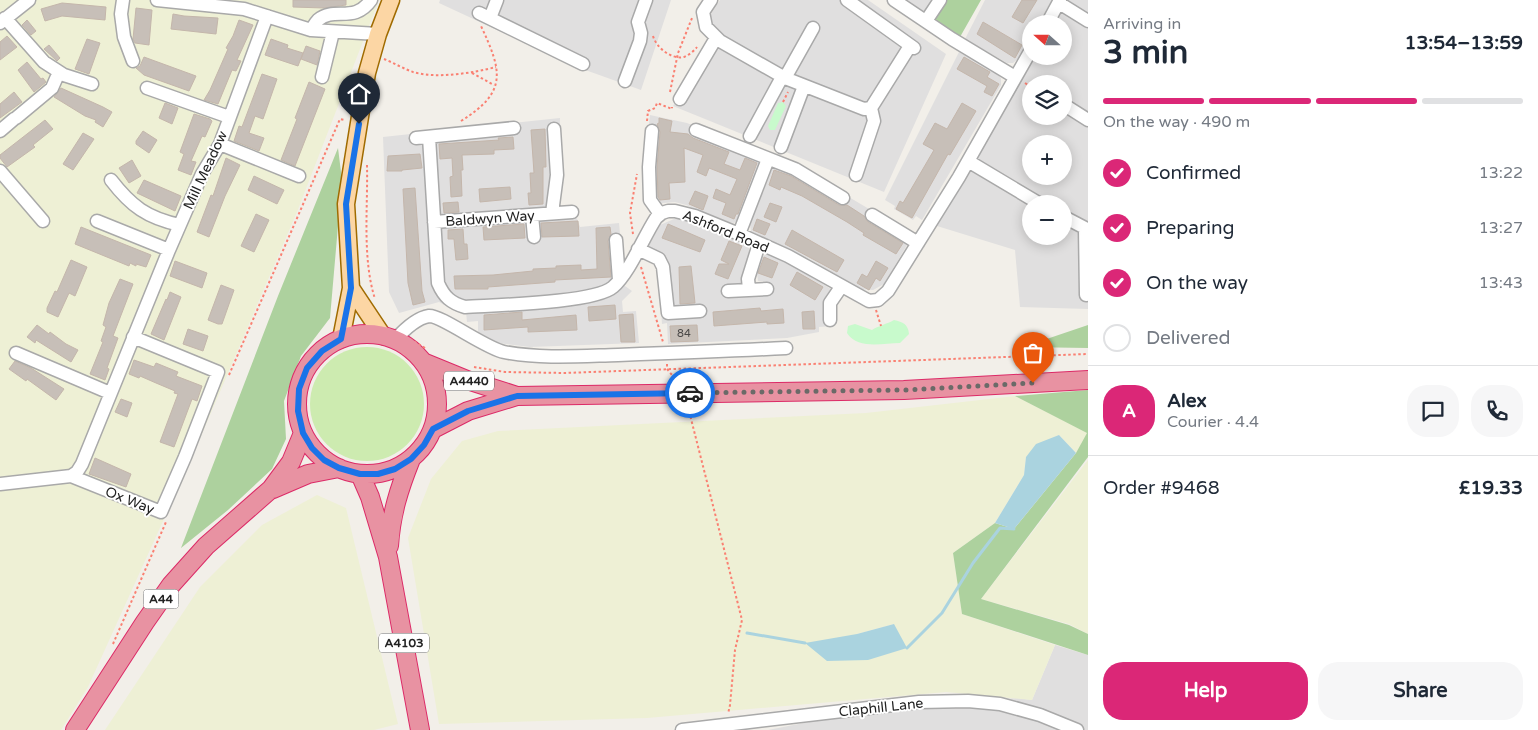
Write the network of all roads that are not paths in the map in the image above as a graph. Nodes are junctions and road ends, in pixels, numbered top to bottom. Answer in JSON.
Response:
{"nodes":[{"id":1,"x":29,"y":0,"type":"edge"},
{"id":2,"x":123,"y":0,"type":"edge"},
{"id":3,"x":157,"y":0,"type":"edge"},
{"id":4,"x":371,"y":0,"type":"edge"},
{"id":5,"x":391,"y":0,"type":"edge"},
{"id":6,"x":497,"y":0,"type":"edge"},
{"id":7,"x":646,"y":0,"type":"edge"},
{"id":8,"x":710,"y":0,"type":"edge"},
{"id":9,"x":847,"y":0,"type":"edge"},
{"id":10,"x":894,"y":0,"type":"edge"},
{"id":11,"x":940,"y":0,"type":"edge"},
{"id":12,"x":174,"y":1,"type":"edge"},
{"id":13,"x":1059,"y":2,"type":"edge"},
{"id":14,"x":245,"y":4,"type":"edge"},
{"id":15,"x":1051,"y":15,"type":"edge"},
{"id":16,"x":267,"y":16,"type":"junction"},
{"id":17,"x":3,"y":20,"type":"edge"},
{"id":18,"x":1088,"y":20,"type":"edge"},
{"id":19,"x":926,"y":21,"type":"junction"},
{"id":20,"x":814,"y":28,"type":"dead end"},
{"id":21,"x":311,"y":30,"type":"junction"},
{"id":22,"x":333,"y":32,"type":"junction"},
{"id":23,"x":378,"y":34,"type":"junction"},
{"id":24,"x":713,"y":34,"type":"junction"},
{"id":25,"x":133,"y":61,"type":"dead end"},
{"id":26,"x":583,"y":64,"type":"dead end"},
{"id":27,"x":1023,"y":65,"type":"edge"},
{"id":28,"x":59,"y":72,"type":"junction"},
{"id":29,"x":322,"y":77,"type":"dead end"},
{"id":30,"x":784,"y":78,"type":"junction"},
{"id":31,"x":1016,"y":78,"type":"junction"},
{"id":32,"x":625,"y":80,"type":"dead end"},
{"id":33,"x":92,"y":84,"type":"dead end"},
{"id":34,"x":804,"y":86,"type":"junction"},
{"id":35,"x":147,"y":88,"type":"dead end"},
{"id":36,"x":680,"y":98,"type":"dead end"},
{"id":37,"x":871,"y":108,"type":"junction"},
{"id":38,"x":1072,"y":110,"type":"edge"},
{"id":39,"x":229,"y":118,"type":"junction"},
{"id":40,"x":1088,"y":120,"type":"edge"},
{"id":41,"x":514,"y":128,"type":"dead end"},
{"id":42,"x":554,"y":129,"type":"dead end"},
{"id":43,"x":696,"y":130,"type":"dead end"},
{"id":44,"x":652,"y":131,"type":"dead end"},
{"id":45,"x":0,"y":132,"type":"edge"},
{"id":46,"x":750,"y":136,"type":"dead end"},
{"id":47,"x":430,"y":137,"type":"junction"},
{"id":48,"x":416,"y":138,"type":"dead end"},
{"id":49,"x":220,"y":144,"type":"junction"},
{"id":50,"x":781,"y":147,"type":"dead end"},
{"id":51,"x":768,"y":159,"type":"junction"},
{"id":52,"x":968,"y":161,"type":"junction"},
{"id":53,"x":0,"y":171,"type":"edge"},
{"id":54,"x":856,"y":175,"type":"dead end"},
{"id":55,"x":300,"y":176,"type":"dead end"},
{"id":56,"x":111,"y":180,"type":"dead end"},
{"id":57,"x":1025,"y":195,"type":"edge"},
{"id":58,"x":843,"y":198,"type":"dead end"},
{"id":59,"x":572,"y":212,"type":"dead end"},
{"id":60,"x":552,"y":213,"type":"junction"},
{"id":61,"x":660,"y":214,"type":"junction"},
{"id":62,"x":532,"y":215,"type":"junction"},
{"id":63,"x":872,"y":215,"type":"dead end"},
{"id":64,"x":43,"y":220,"type":"dead end"},
{"id":65,"x":1072,"y":220,"type":"edge"},
{"id":66,"x":97,"y":221,"type":"dead end"},
{"id":67,"x":434,"y":222,"type":"junction"},
{"id":68,"x":180,"y":225,"type":"junction"},
{"id":69,"x":1086,"y":227,"type":"edge"},
{"id":70,"x":739,"y":234,"type":"junction"},
{"id":71,"x":534,"y":237,"type":"dead end"},
{"id":72,"x":616,"y":240,"type":"dead end"},
{"id":73,"x":918,"y":243,"type":"junction"},
{"id":74,"x":759,"y":244,"type":"junction"},
{"id":75,"x":638,"y":248,"type":"junction"},
{"id":76,"x":169,"y":250,"type":"junction"},
{"id":77,"x":620,"y":280,"type":"junction"},
{"id":78,"x":1087,"y":282,"type":"edge"},
{"id":79,"x":841,"y":287,"type":"junction"},
{"id":80,"x":351,"y":288,"type":"junction"},
{"id":81,"x":749,"y":289,"type":"junction"},
{"id":82,"x":767,"y":289,"type":"dead end"},
{"id":83,"x":728,"y":291,"type":"dead end"},
{"id":84,"x":1086,"y":296,"type":"dead end"},
{"id":85,"x":700,"y":311,"type":"dead end"},
{"id":86,"x":830,"y":320,"type":"dead end"},
{"id":87,"x":393,"y":336,"type":"junction"},
{"id":88,"x":341,"y":339,"type":"junction"},
{"id":89,"x":131,"y":342,"type":"junction"},
{"id":90,"x":786,"y":348,"type":"dead end"},
{"id":91,"x":16,"y":353,"type":"dead end"},
{"id":92,"x":424,"y":355,"type":"junction"},
{"id":93,"x":1088,"y":380,"type":"edge"},
{"id":94,"x":110,"y":393,"type":"junction"},
{"id":95,"x":517,"y":396,"type":"junction"},
{"id":96,"x":433,"y":429,"type":"junction"},
{"id":97,"x":303,"y":433,"type":"junction"},
{"id":98,"x":411,"y":459,"type":"junction"},
{"id":99,"x":339,"y":468,"type":"junction"},
{"id":100,"x":360,"y":474,"type":"junction"},
{"id":101,"x":71,"y":476,"type":"junction"},
{"id":102,"x":0,"y":484,"type":"edge"},
{"id":103,"x":271,"y":489,"type":"junction"},
{"id":104,"x":388,"y":557,"type":"junction"},
{"id":105,"x":75,"y":730,"type":"edge"},
{"id":106,"x":420,"y":730,"type":"edge"},
{"id":107,"x":682,"y":730,"type":"edge"},
{"id":108,"x":1077,"y":730,"type":"edge"}],
"edges":[{"from":1,"to":17,"type":"street"},
{"from":2,"to":25,"type":"street"},
{"from":3,"to":12,"type":"street"},
{"from":4,"to":21,"type":"street"},
{"from":5,"to":23,"type":"main road"},
{"from":6,"to":26,"type":"street"},
{"from":7,"to":32,"type":"street"},
{"from":8,"to":24,"type":"street"},
{"from":9,"to":37,"type":"street"},
{"from":10,"to":19,"type":"street"},
{"from":11,"to":19,"type":"street"},
{"from":12,"to":14,"type":"street"},
{"from":13,"to":15,"type":"street"},
{"from":13,"to":18,"type":"street"},
{"from":14,"to":16,"type":"street"},
{"from":16,"to":21,"type":"street"},
{"from":16,"to":39,"type":"street","name":"Mill Meadow"},
{"from":17,"to":28,"type":"street"},
{"from":19,"to":31,"type":"street"},
{"from":20,"to":30,"type":"street"},
{"from":21,"to":22,"type":"street"},
{"from":22,"to":23,"type":"street"},
{"from":22,"to":29,"type":"street"},
{"from":23,"to":80,"type":"main road"},
{"from":24,"to":30,"type":"street"},
{"from":24,"to":36,"type":"street"},
{"from":27,"to":31,"type":"street"},
{"from":28,"to":33,"type":"street"},
{"from":28,"to":45,"type":"street"},
{"from":30,"to":34,"type":"street"},
{"from":30,"to":46,"type":"street"},
{"from":31,"to":52,"type":"street"},
{"from":34,"to":37,"type":"street"},
{"from":34,"to":50,"type":"street"},
{"from":35,"to":39,"type":"street"},
{"from":37,"to":54,"type":"street"},
{"from":38,"to":40,"type":"street"},
{"from":39,"to":49,"type":"street","name":"Mill Meadow"},
{"from":41,"to":47,"type":"street"},
{"from":42,"to":60,"type":"street","name":"Baldwyn Way"},
{"from":43,"to":51,"type":"street"},
{"from":44,"to":61,"type":"street"},
{"from":47,"to":48,"type":"street"},
{"from":47,"to":67,"type":"street"},
{"from":49,"to":55,"type":"street"},
{"from":49,"to":68,"type":"street","name":"Mill Meadow"},
{"from":51,"to":58,"type":"street"},
{"from":51,"to":70,"type":"street"},
{"from":52,"to":57,"type":"street"},
{"from":52,"to":73,"type":"street"},
{"from":53,"to":64,"type":"street"},
{"from":56,"to":68,"type":"street"},
{"from":59,"to":60,"type":"street"},
{"from":60,"to":62,"type":"street","name":"Baldwyn Way"},
{"from":61,"to":70,"type":"street","name":"Ashford Road"},
{"from":61,"to":75,"type":"street"},
{"from":62,"to":67,"type":"street","name":"Baldwyn Way"},
{"from":62,"to":71,"type":"street"},
{"from":63,"to":73,"type":"street"},
{"from":65,"to":69,"type":"street"},
{"from":66,"to":76,"type":"street"},
{"from":67,"to":77,"type":"street"},
{"from":68,"to":76,"type":"street","name":"Mill Meadow"},
{"from":69,"to":78,"type":"street"},
{"from":70,"to":74,"type":"street","name":"Ashford Road"},
{"from":72,"to":77,"type":"street"},
{"from":73,"to":79,"type":"street","name":"Ashford Road"},
{"from":74,"to":79,"type":"street","name":"Ashford Road"},
{"from":74,"to":81,"type":"street"},
{"from":75,"to":77,"type":"street"},
{"from":75,"to":85,"type":"street"},
{"from":76,"to":89,"type":"street"},
{"from":78,"to":84,"type":"street"},
{"from":79,"to":86,"type":"street"},
{"from":80,"to":87,"type":"main road"},
{"from":80,"to":88,"type":"main road"},
{"from":81,"to":82,"type":"street"},
{"from":81,"to":83,"type":"street"},
{"from":87,"to":88,"type":"highway"},
{"from":87,"to":90,"type":"street"},
{"from":87,"to":92,"type":"highway"},
{"from":88,"to":97,"type":"highway"},
{"from":89,"to":94,"type":"street"},
{"from":89,"to":101,"type":"street","name":"Ox Way"},
{"from":91,"to":94,"type":"street"},
{"from":92,"to":95,"type":"highway","number":"A4440"},
{"from":92,"to":96,"type":"highway"},
{"from":93,"to":95,"type":"highway","number":"A4440"},
{"from":94,"to":101,"type":"street"},
{"from":95,"to":96,"type":"highway","number":"A4440"},
{"from":96,"to":98,"type":"highway"},
{"from":97,"to":99,"type":"highway"},
{"from":97,"to":103,"type":"highway","number":"A44"},
{"from":98,"to":100,"type":"highway"},
{"from":98,"to":104,"type":"highway","number":"A4103"},
{"from":99,"to":100,"type":"highway"},
{"from":99,"to":103,"type":"highway","number":"A44"},
{"from":100,"to":104,"type":"highway","number":"A4103"},
{"from":101,"to":102,"type":"street","name":"Ox Way"},
{"from":103,"to":105,"type":"highway","number":"A44"},
{"from":104,"to":106,"type":"highway","number":"A4103"},
{"from":107,"to":108,"type":"street","name":"Claphill Lane"}]}
